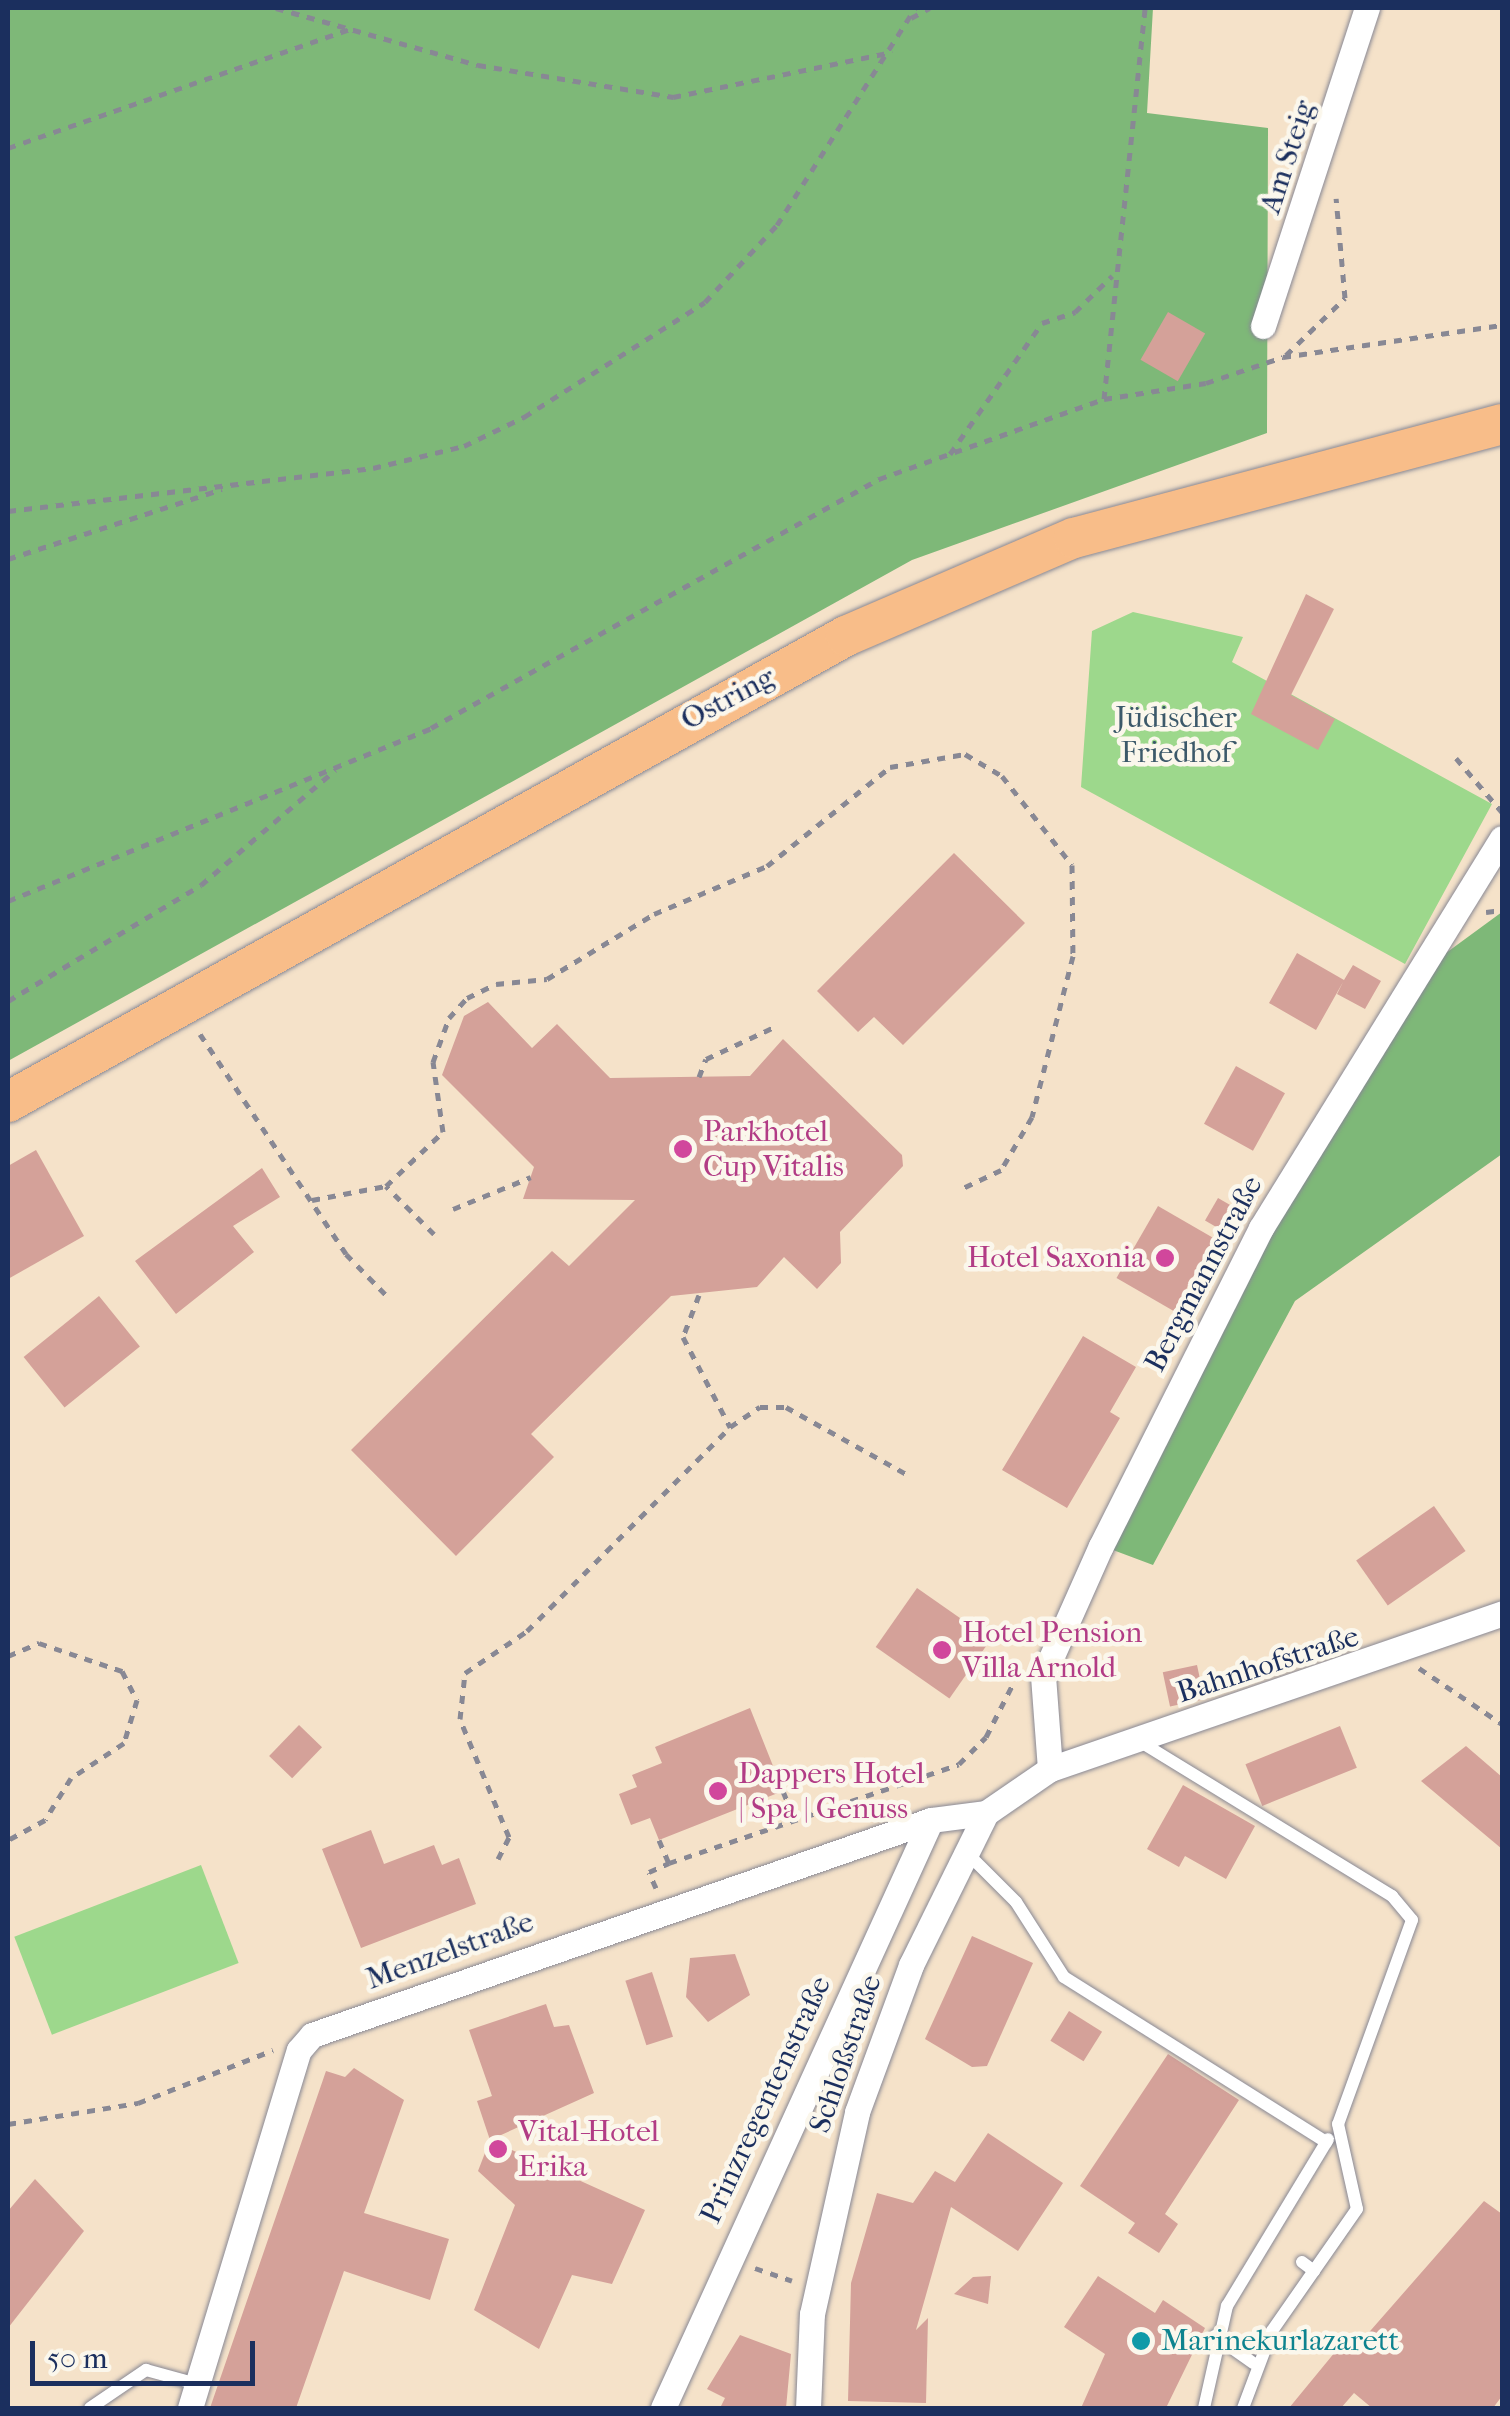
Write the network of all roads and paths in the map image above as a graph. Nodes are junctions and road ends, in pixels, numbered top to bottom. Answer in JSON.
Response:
{"nodes":[{"id":1,"x":276,"y":8,"type":"edge"},
{"id":2,"x":914,"y":8,"type":"edge"},
{"id":3,"x":930,"y":8,"type":"edge"},
{"id":4,"x":1145,"y":8,"type":"edge"},
{"id":5,"x":1367,"y":8,"type":"edge"},
{"id":6,"x":909,"y":19,"type":"junction"},
{"id":7,"x":349,"y":28,"type":"junction"},
{"id":8,"x":892,"y":52,"type":"junction"},
{"id":9,"x":8,"y":148,"type":"edge"},
{"id":10,"x":1336,"y":192,"type":"dead end"},
{"id":11,"x":1114,"y":274,"type":"junction"},
{"id":12,"x":1502,"y":325,"type":"edge"},
{"id":13,"x":1263,"y":326,"type":"dead end"},
{"id":14,"x":1283,"y":357,"type":"junction"},
{"id":15,"x":1104,"y":398,"type":"junction"},
{"id":16,"x":1502,"y":424,"type":"edge"},
{"id":17,"x":950,"y":454,"type":"junction"},
{"id":18,"x":230,"y":486,"type":"junction"},
{"id":19,"x":8,"y":511,"type":"edge"},
{"id":20,"x":8,"y":558,"type":"edge"},
{"id":21,"x":1456,"y":758,"type":"dead end"},
{"id":22,"x":342,"y":764,"type":"junction"},
{"id":23,"x":1494,"y":805,"type":"dead end"},
{"id":24,"x":1502,"y":838,"type":"edge"},
{"id":25,"x":8,"y":902,"type":"edge"},
{"id":26,"x":8,"y":1001,"type":"edge"},
{"id":27,"x":772,"y":1028,"type":"dead end"},
{"id":28,"x":199,"y":1032,"type":"dead end"},
{"id":29,"x":699,"y":1076,"type":"dead end"},
{"id":30,"x":8,"y":1102,"type":"edge"},
{"id":31,"x":530,"y":1177,"type":"dead end"},
{"id":32,"x":386,"y":1186,"type":"junction"},
{"id":33,"x":963,"y":1188,"type":"dead end"},
{"id":34,"x":312,"y":1200,"type":"junction"},
{"id":35,"x":453,"y":1209,"type":"dead end"},
{"id":36,"x":434,"y":1234,"type":"dead end"},
{"id":37,"x":386,"y":1295,"type":"dead end"},
{"id":38,"x":699,"y":1295,"type":"dead end"},
{"id":39,"x":730,"y":1427,"type":"junction"},
{"id":40,"x":910,"y":1476,"type":"dead end"},
{"id":41,"x":1502,"y":1613,"type":"edge"},
{"id":42,"x":1059,"y":1636,"type":"junction"},
{"id":43,"x":1400,"y":1655,"type":"junction"},
{"id":44,"x":8,"y":1656,"type":"edge"},
{"id":45,"x":1502,"y":1724,"type":"edge"},
{"id":46,"x":1139,"y":1742,"type":"junction"},
{"id":47,"x":1050,"y":1769,"type":"junction"},
{"id":48,"x":784,"y":1791,"type":"dead end"},
{"id":49,"x":986,"y":1813,"type":"junction"},
{"id":50,"x":795,"y":1820,"type":"junction"},
{"id":51,"x":931,"y":1820,"type":"junction"},
{"id":52,"x":8,"y":1840,"type":"edge"},
{"id":53,"x":659,"y":1840,"type":"dead end"},
{"id":54,"x":967,"y":1853,"type":"junction"},
{"id":55,"x":498,"y":1859,"type":"dead end"},
{"id":56,"x":312,"y":2035,"type":"junction"},
{"id":57,"x":8,"y":2124,"type":"edge"},
{"id":58,"x":1338,"y":2124,"type":"junction"},
{"id":59,"x":1326,"y":2142,"type":"junction"},
{"id":60,"x":729,"y":2259,"type":"junction"},
{"id":61,"x":1302,"y":2262,"type":"dead end"},
{"id":62,"x":1314,"y":2271,"type":"junction"},
{"id":63,"x":816,"y":2290,"type":"junction"},
{"id":64,"x":1215,"y":2336,"type":"junction"},
{"id":65,"x":1254,"y":2363,"type":"junction"},
{"id":66,"x":194,"y":2396,"type":"edge"},
{"id":67,"x":90,"y":2408,"type":"edge"},
{"id":68,"x":663,"y":2408,"type":"edge"},
{"id":69,"x":808,"y":2408,"type":"edge"},
{"id":70,"x":1204,"y":2408,"type":"edge"},
{"id":71,"x":1243,"y":2408,"type":"edge"}],
"edges":[{"from":1,"to":7,"type":"path"},
{"from":2,"to":6,"type":"path"},
{"from":3,"to":6,"type":"path"},
{"from":4,"to":11,"type":"path"},
{"from":5,"to":13,"type":"street","name":"Am Steig"},
{"from":6,"to":8,"type":"path"},
{"from":7,"to":8,"type":"path"},
{"from":7,"to":9,"type":"path"},
{"from":8,"to":18,"type":"path"},
{"from":10,"to":14,"type":"path"},
{"from":11,"to":15,"type":"path"},
{"from":11,"to":17,"type":"path"},
{"from":12,"to":14,"type":"path"},
{"from":14,"to":15,"type":"path"},
{"from":15,"to":17,"type":"path"},
{"from":16,"to":30,"type":"main road","name":"Ostring"},
{"from":17,"to":22,"type":"path"},
{"from":18,"to":19,"type":"path"},
{"from":18,"to":20,"type":"path"},
{"from":21,"to":23,"type":"path"},
{"from":22,"to":25,"type":"path"},
{"from":22,"to":26,"type":"path"},
{"from":24,"to":42,"type":"street","name":"Bergmannstraße"},
{"from":27,"to":29,"type":"path"},
{"from":28,"to":34,"type":"path"},
{"from":31,"to":35,"type":"path"},
{"from":32,"to":33,"type":"path"},
{"from":32,"to":34,"type":"path"},
{"from":32,"to":36,"type":"path"},
{"from":34,"to":37,"type":"path"},
{"from":38,"to":39,"type":"path"},
{"from":39,"to":40,"type":"path"},
{"from":39,"to":55,"type":"path"},
{"from":41,"to":43,"type":"street","name":"Bahnhofstraße"},
{"from":42,"to":47,"type":"street","name":"Bergmannstraße"},
{"from":42,"to":50,"type":"path"},
{"from":43,"to":45,"type":"path"},
{"from":43,"to":46,"type":"street","name":"Bahnhofstraße"},
{"from":44,"to":52,"type":"path"},
{"from":46,"to":47,"type":"street","name":"Bahnhofstraße"},
{"from":46,"to":58,"type":"lane"},
{"from":47,"to":49,"type":"street"},
{"from":48,"to":50,"type":"path"},
{"from":49,"to":51,"type":"street","name":"Menzelstraße"},
{"from":49,"to":54,"type":"street","name":"Schloßstraße"},
{"from":50,"to":53,"type":"path"},
{"from":51,"to":56,"type":"street","name":"Menzelstraße"},
{"from":51,"to":60,"type":"street","name":"Prinzregentenstraße"},
{"from":54,"to":59,"type":"lane"},
{"from":54,"to":63,"type":"street","name":"Schloßstraße"},
{"from":56,"to":57,"type":"path"},
{"from":56,"to":66,"type":"street"},
{"from":58,"to":59,"type":"lane"},
{"from":58,"to":62,"type":"lane"},
{"from":59,"to":64,"type":"lane"},
{"from":60,"to":63,"type":"path"},
{"from":60,"to":68,"type":"street","name":"Prinzregentenstraße"},
{"from":61,"to":62,"type":"lane"},
{"from":62,"to":65,"type":"lane"},
{"from":63,"to":69,"type":"street","name":"Schloßstraße"},
{"from":64,"to":65,"type":"lane"},
{"from":64,"to":70,"type":"lane"},
{"from":65,"to":71,"type":"lane"},
{"from":66,"to":67,"type":"lane"}]}
